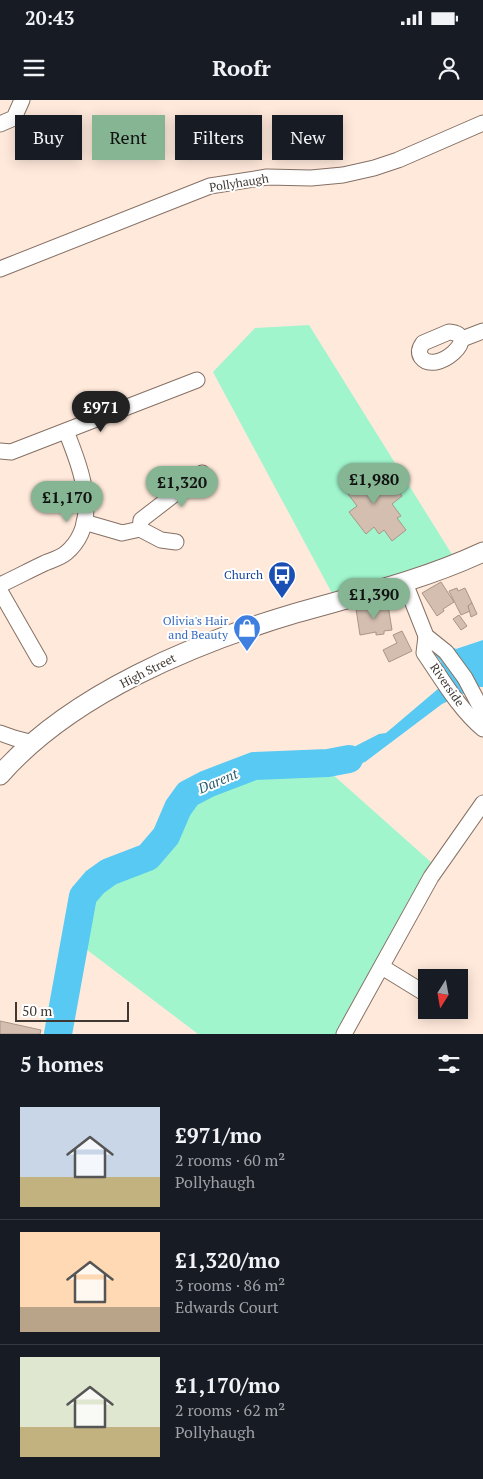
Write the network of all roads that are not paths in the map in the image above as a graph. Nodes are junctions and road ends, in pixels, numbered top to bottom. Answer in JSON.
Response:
{"nodes":[{"id":1,"x":22,"y":100,"type":"edge"},
{"id":2,"x":483,"y":123,"type":"edge"},
{"id":3,"x":0,"y":124,"type":"edge"},
{"id":4,"x":0,"y":269,"type":"edge"},
{"id":5,"x":483,"y":331,"type":"edge"},
{"id":6,"x":462,"y":339,"type":"dead end"},
{"id":7,"x":198,"y":380,"type":"dead end"},
{"id":8,"x":66,"y":430,"type":"junction"},
{"id":9,"x":0,"y":451,"type":"edge"},
{"id":10,"x":202,"y":473,"type":"dead end"},
{"id":11,"x":84,"y":522,"type":"junction"},
{"id":12,"x":140,"y":529,"type":"junction"},
{"id":13,"x":176,"y":542,"type":"dead end"},
{"id":14,"x":483,"y":552,"type":"edge"},
{"id":15,"x":405,"y":583,"type":"junction"},
{"id":16,"x":0,"y":585,"type":"edge"},
{"id":17,"x":0,"y":591,"type":"edge"},
{"id":18,"x":426,"y":636,"type":"junction"},
{"id":19,"x":39,"y":659,"type":"dead end"},
{"id":20,"x":483,"y":712,"type":"edge"},
{"id":21,"x":483,"y":730,"type":"edge"},
{"id":22,"x":0,"y":733,"type":"edge"},
{"id":23,"x":33,"y":743,"type":"junction"},
{"id":24,"x":1,"y":771,"type":"edge"},
{"id":25,"x":483,"y":803,"type":"edge"},
{"id":26,"x":382,"y":967,"type":"junction"},
{"id":27,"x":418,"y":989,"type":"edge"},
{"id":28,"x":344,"y":1034,"type":"edge"}],
"edges":[{"from":1,"to":3,"type":"street"},
{"from":2,"to":4,"type":"street","name":"Pollyhaugh"},
{"from":5,"to":6,"type":"street"},
{"from":7,"to":8,"type":"street"},
{"from":8,"to":9,"type":"street"},
{"from":8,"to":11,"type":"street"},
{"from":10,"to":12,"type":"street"},
{"from":11,"to":12,"type":"street"},
{"from":11,"to":16,"type":"street"},
{"from":12,"to":13,"type":"street"},
{"from":14,"to":15,"type":"main road","name":"High Street"},
{"from":15,"to":18,"type":"street","name":"Riverside"},
{"from":15,"to":23,"type":"main road","name":"High Street"},
{"from":17,"to":19,"type":"street"},
{"from":18,"to":20,"type":"street","name":"Riverside"},
{"from":18,"to":21,"type":"street","name":"Riverside"},
{"from":22,"to":23,"type":"street"},
{"from":23,"to":24,"type":"main road","name":"High Street"},
{"from":25,"to":26,"type":"street"},
{"from":26,"to":27,"type":"street"},
{"from":26,"to":28,"type":"street"}]}
